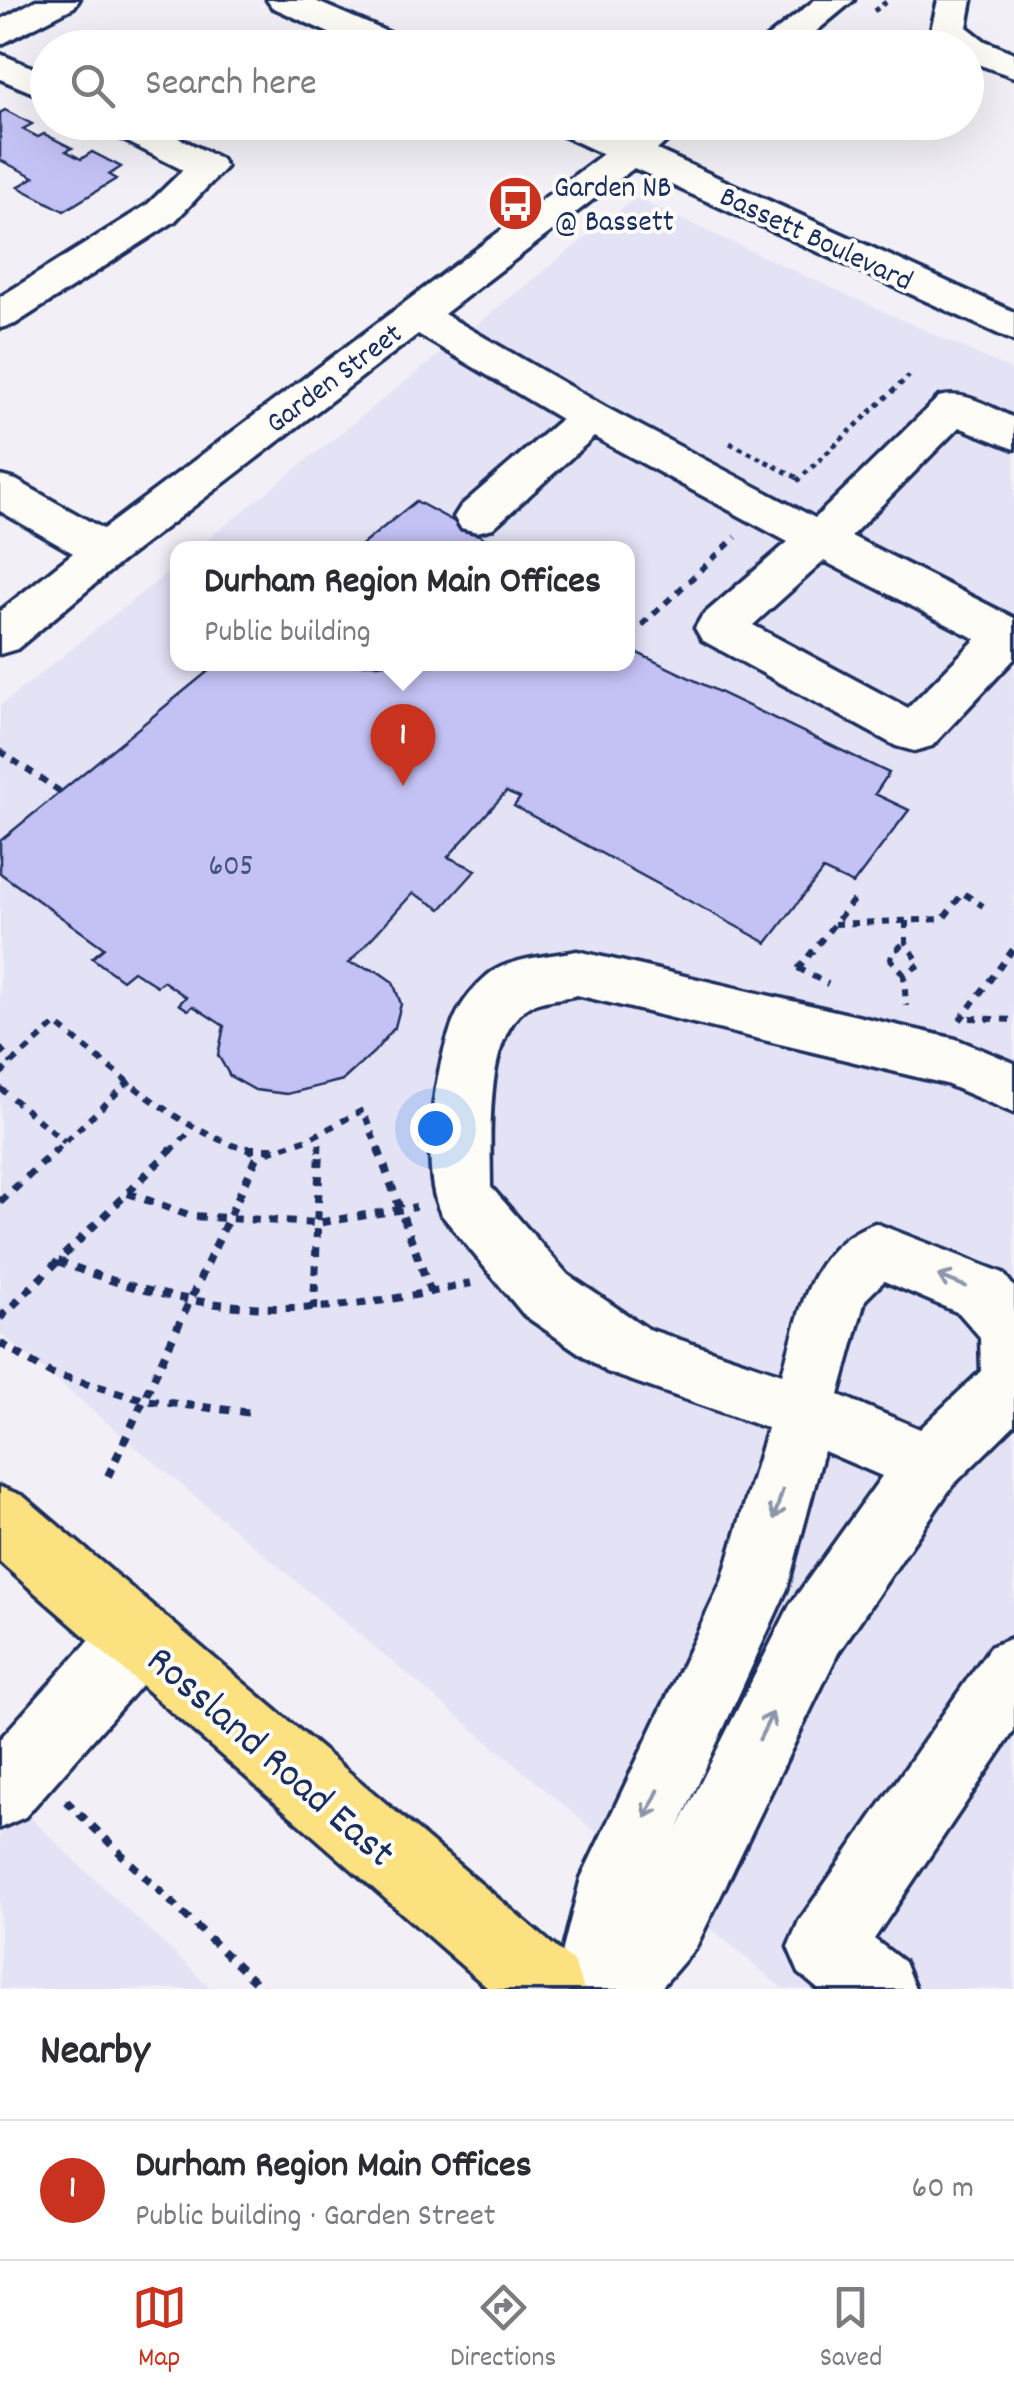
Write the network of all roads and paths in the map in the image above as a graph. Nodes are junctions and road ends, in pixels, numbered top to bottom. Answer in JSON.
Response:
{"nodes":[{"id":1,"x":62,"y":0,"type":"edge"},
{"id":2,"x":284,"y":0,"type":"edge"},
{"id":3,"x":836,"y":0,"type":"edge"},
{"id":4,"x":955,"y":0,"type":"edge"},
{"id":5,"x":352,"y":30,"type":"edge"},
{"id":6,"x":796,"y":30,"type":"edge"},
{"id":7,"x":950,"y":30,"type":"edge"},
{"id":8,"x":0,"y":34,"type":"edge"},
{"id":9,"x":984,"y":54,"type":"edge"},
{"id":10,"x":0,"y":64,"type":"edge"},
{"id":11,"x":1014,"y":66,"type":"edge"},
{"id":12,"x":30,"y":79,"type":"edge"},
{"id":13,"x":153,"y":140,"type":"edge"},
{"id":14,"x":604,"y":140,"type":"edge"},
{"id":15,"x":646,"y":140,"type":"edge"},
{"id":16,"x":630,"y":152,"type":"junction"},
{"id":17,"x":0,"y":314,"type":"edge"},
{"id":18,"x":415,"y":315,"type":"junction"},
{"id":19,"x":1014,"y":328,"type":"edge"},
{"id":20,"x":590,"y":416,"type":"junction"},
{"id":21,"x":1014,"y":434,"type":"edge"},
{"id":22,"x":0,"y":491,"type":"edge"},
{"id":23,"x":477,"y":517,"type":"dead end"},
{"id":24,"x":820,"y":539,"type":"junction"},
{"id":25,"x":106,"y":551,"type":"junction"},
{"id":26,"x":1011,"y":636,"type":"edge"},
{"id":27,"x":0,"y":637,"type":"edge"},
{"id":28,"x":1,"y":754,"type":"edge"},
{"id":29,"x":61,"y":792,"type":"dead end"},
{"id":30,"x":856,"y":897,"type":"dead end"},
{"id":31,"x":983,"y":906,"type":"dead end"},
{"id":32,"x":906,"y":921,"type":"junction"},
{"id":33,"x":834,"y":924,"type":"junction"},
{"id":34,"x":906,"y":943,"type":"junction"},
{"id":35,"x":1014,"y":948,"type":"edge"},
{"id":36,"x":904,"y":975,"type":"junction"},
{"id":37,"x":788,"y":982,"type":"dead end"},
{"id":38,"x":920,"y":1035,"type":"junction"},
{"id":39,"x":0,"y":1048,"type":"edge"},
{"id":40,"x":12,"y":1063,"type":"junction"},
{"id":41,"x":0,"y":1074,"type":"edge"},
{"id":42,"x":131,"y":1080,"type":"junction"},
{"id":43,"x":0,"y":1088,"type":"edge"},
{"id":44,"x":1014,"y":1089,"type":"edge"},
{"id":45,"x":193,"y":1130,"type":"junction"},
{"id":46,"x":320,"y":1136,"type":"junction"},
{"id":47,"x":65,"y":1142,"type":"junction"},
{"id":48,"x":258,"y":1153,"type":"junction"},
{"id":49,"x":128,"y":1194,"type":"junction"},
{"id":50,"x":462,"y":1196,"type":"junction"},
{"id":51,"x":0,"y":1202,"type":"edge"},
{"id":52,"x":400,"y":1210,"type":"junction"},
{"id":53,"x":229,"y":1217,"type":"junction"},
{"id":54,"x":317,"y":1224,"type":"junction"},
{"id":55,"x":58,"y":1260,"type":"junction"},
{"id":56,"x":526,"y":1270,"type":"junction"},
{"id":57,"x":431,"y":1294,"type":"junction"},
{"id":58,"x":188,"y":1304,"type":"junction"},
{"id":59,"x":314,"y":1310,"type":"junction"},
{"id":60,"x":0,"y":1318,"type":"edge"},
{"id":61,"x":0,"y":1343,"type":"edge"},
{"id":62,"x":1013,"y":1384,"type":"edge"},
{"id":63,"x":144,"y":1400,"type":"junction"},
{"id":64,"x":253,"y":1412,"type":"dead end"},
{"id":65,"x":806,"y":1412,"type":"junction"},
{"id":66,"x":928,"y":1464,"type":"junction"},
{"id":67,"x":108,"y":1476,"type":"dead end"},
{"id":68,"x":0,"y":1519,"type":"edge"},
{"id":69,"x":138,"y":1637,"type":"junction"},
{"id":70,"x":1014,"y":1670,"type":"edge"},
{"id":71,"x":13,"y":1778,"type":"edge"},
{"id":72,"x":262,"y":1989,"type":"edge"},
{"id":73,"x":546,"y":1989,"type":"edge"},
{"id":74,"x":590,"y":1989,"type":"edge"},
{"id":75,"x":611,"y":1989,"type":"edge"},
{"id":76,"x":876,"y":1989,"type":"edge"}],
"edges":[{"from":1,"to":8,"type":"street"},
{"from":2,"to":5,"type":"street"},
{"from":3,"to":6,"type":"street"},
{"from":4,"to":7,"type":"street"},
{"from":9,"to":11,"type":"street"},
{"from":10,"to":12,"type":"street"},
{"from":13,"to":17,"type":"street"},
{"from":14,"to":16,"type":"street","name":"Bassett Boulevard"},
{"from":15,"to":16,"type":"street","name":"Garden Street"},
{"from":16,"to":18,"type":"street","name":"Garden Street"},
{"from":16,"to":19,"type":"street","name":"Bassett Boulevard"},
{"from":18,"to":20,"type":"street"},
{"from":18,"to":25,"type":"street","name":"Garden Street"},
{"from":20,"to":23,"type":"street"},
{"from":20,"to":24,"type":"street"},
{"from":21,"to":24,"type":"street"},
{"from":22,"to":25,"type":"street"},
{"from":24,"to":26,"type":"street"},
{"from":24,"to":26,"type":"street"},
{"from":25,"to":27,"type":"street","name":"Garden Street"},
{"from":28,"to":29,"type":"path"},
{"from":30,"to":33,"type":"path"},
{"from":31,"to":32,"type":"path"},
{"from":32,"to":33,"type":"path"},
{"from":32,"to":34,"type":"path"},
{"from":33,"to":37,"type":"path"},
{"from":34,"to":36,"type":"path"},
{"from":34,"to":36,"type":"path"},
{"from":35,"to":38,"type":"path"},
{"from":36,"to":38,"type":"path"},
{"from":38,"to":44,"type":"street"},
{"from":38,"to":50,"type":"street"},
{"from":39,"to":40,"type":"path"},
{"from":40,"to":41,"type":"path"},
{"from":40,"to":42,"type":"path"},
{"from":42,"to":45,"type":"path"},
{"from":42,"to":47,"type":"path"},
{"from":43,"to":47,"type":"path"},
{"from":45,"to":48,"type":"path"},
{"from":45,"to":49,"type":"path"},
{"from":46,"to":48,"type":"path"},
{"from":46,"to":52,"type":"path"},
{"from":46,"to":54,"type":"path"},
{"from":47,"to":51,"type":"path"},
{"from":48,"to":53,"type":"path"},
{"from":49,"to":53,"type":"path"},
{"from":49,"to":55,"type":"path"},
{"from":50,"to":52,"type":"path"},
{"from":50,"to":56,"type":"street"},
{"from":52,"to":54,"type":"path"},
{"from":52,"to":57,"type":"path"},
{"from":53,"to":54,"type":"path"},
{"from":53,"to":58,"type":"path"},
{"from":54,"to":59,"type":"path"},
{"from":55,"to":58,"type":"path"},
{"from":55,"to":60,"type":"path"},
{"from":56,"to":57,"type":"path"},
{"from":56,"to":65,"type":"street"},
{"from":57,"to":59,"type":"path"},
{"from":58,"to":59,"type":"path"},
{"from":58,"to":63,"type":"path"},
{"from":61,"to":63,"type":"path"},
{"from":62,"to":65,"type":"street","one_way":true},
{"from":62,"to":66,"type":"street"},
{"from":63,"to":64,"type":"path"},
{"from":63,"to":67,"type":"path"},
{"from":65,"to":66,"type":"street"},
{"from":65,"to":74,"type":"street","one_way":true},
{"from":75,"to":66,"type":"street","one_way":true},
{"from":68,"to":69,"type":"main road","name":"Rossland Road East"},
{"from":69,"to":71,"type":"street"},
{"from":69,"to":73,"type":"main road","name":"Rossland Road East"},
{"from":70,"to":76,"type":"street"},
{"from":71,"to":72,"type":"path"}]}
